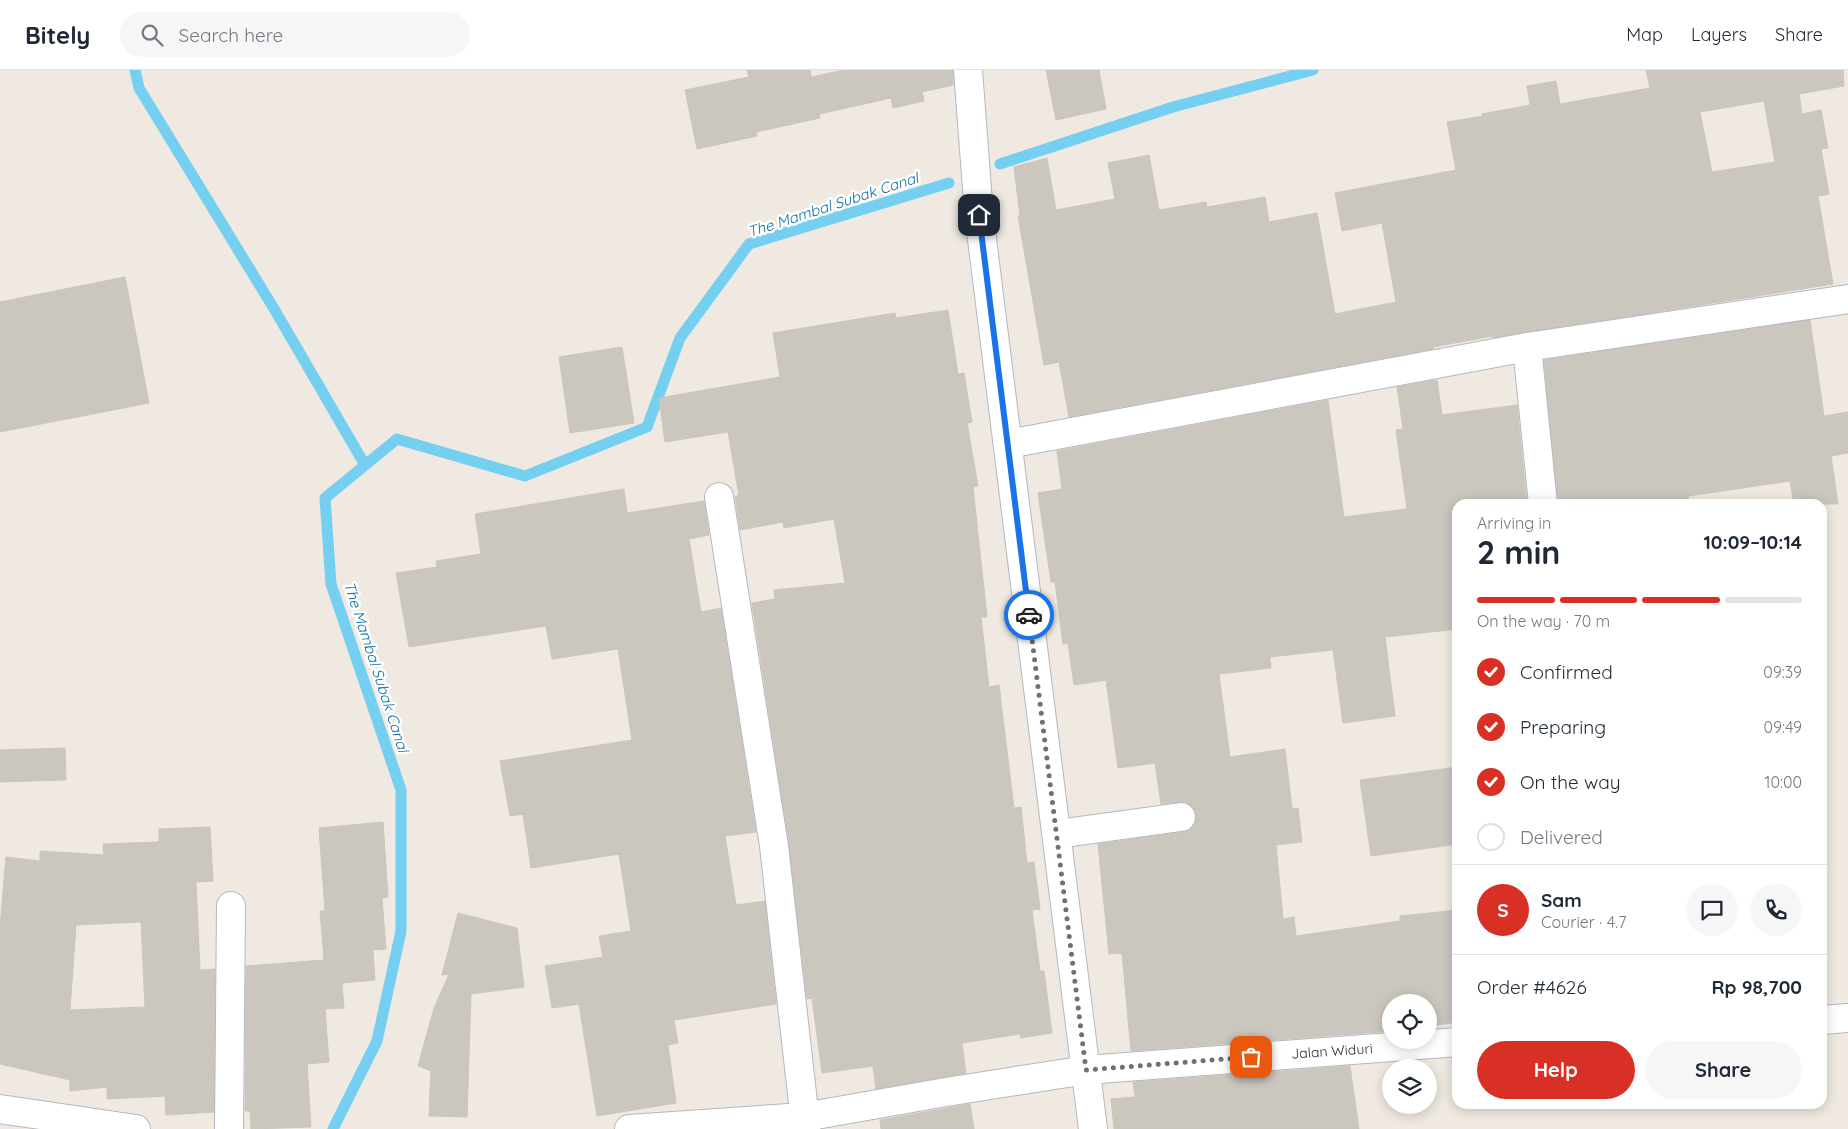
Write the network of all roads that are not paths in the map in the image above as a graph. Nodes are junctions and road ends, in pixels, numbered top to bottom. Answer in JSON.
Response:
{"nodes":[{"id":1,"x":968,"y":70,"type":"edge"},
{"id":2,"x":1848,"y":299,"type":"edge"},
{"id":3,"x":1527,"y":347,"type":"junction"},
{"id":4,"x":1008,"y":444,"type":"junction"},
{"id":5,"x":719,"y":497,"type":"dead end"},
{"id":6,"x":1542,"y":499,"type":"edge"},
{"id":7,"x":1181,"y":817,"type":"dead end"},
{"id":8,"x":1057,"y":834,"type":"junction"},
{"id":9,"x":231,"y":906,"type":"dead end"},
{"id":10,"x":1848,"y":1018,"type":"edge"},
{"id":11,"x":1827,"y":1020,"type":"edge"},
{"id":12,"x":1452,"y":1042,"type":"edge"},
{"id":13,"x":1086,"y":1070,"type":"junction"},
{"id":14,"x":0,"y":1109,"type":"edge"},
{"id":15,"x":805,"y":1123,"type":"edge"},
{"id":16,"x":136,"y":1129,"type":"edge"},
{"id":17,"x":229,"y":1129,"type":"edge"},
{"id":18,"x":628,"y":1129,"type":"edge"},
{"id":19,"x":1093,"y":1129,"type":"edge"}],
"edges":[{"from":1,"to":4,"type":"street"},
{"from":2,"to":3,"type":"street"},
{"from":3,"to":4,"type":"street"},
{"from":3,"to":6,"type":"street"},
{"from":4,"to":8,"type":"street"},
{"from":5,"to":15,"type":"street"},
{"from":7,"to":8,"type":"street"},
{"from":8,"to":13,"type":"street"},
{"from":9,"to":17,"type":"street"},
{"from":10,"to":11,"type":"street"},
{"from":12,"to":13,"type":"street","name":"Jalan Widuri"},
{"from":13,"to":15,"type":"street","name":"Jalan Widuri"},
{"from":13,"to":19,"type":"street"},
{"from":14,"to":16,"type":"street"},
{"from":15,"to":18,"type":"street","name":"Jalan Widuri"}]}
